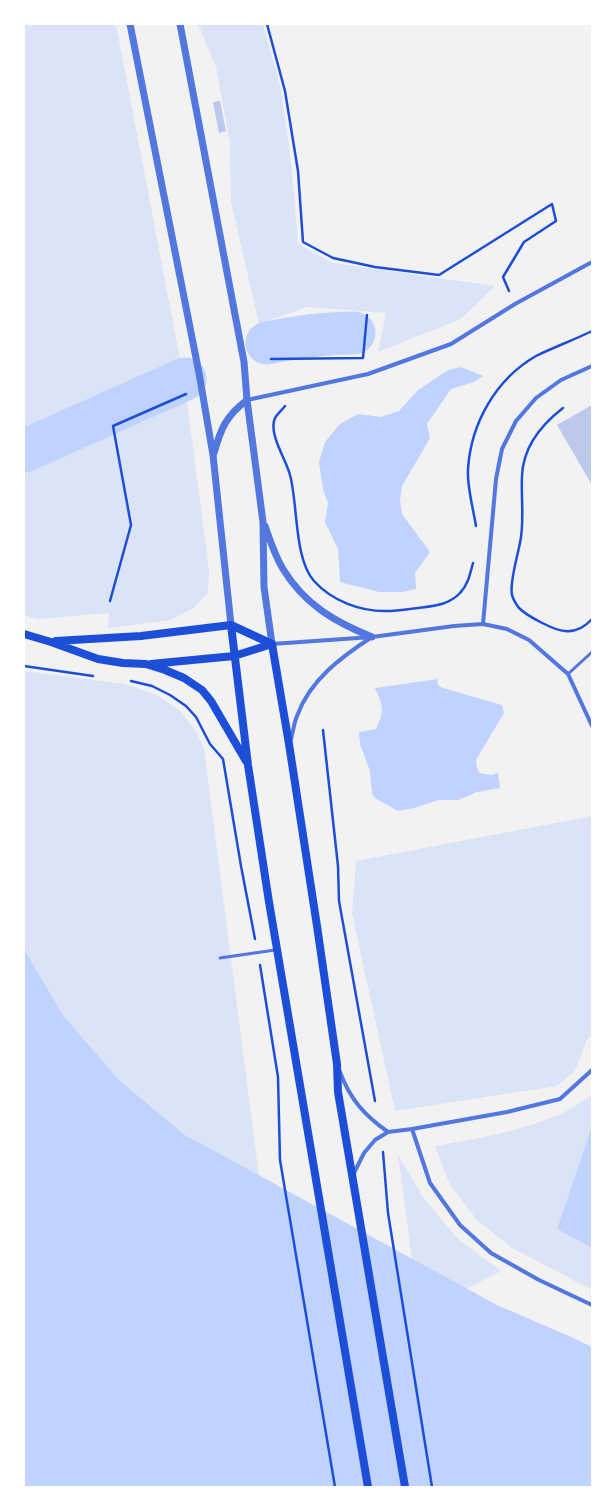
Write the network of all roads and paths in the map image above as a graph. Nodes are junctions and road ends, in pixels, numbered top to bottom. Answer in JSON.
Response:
{"nodes":[{"id":1,"x":130,"y":24,"type":"edge"},
{"id":2,"x":180,"y":24,"type":"edge"},
{"id":3,"x":267,"y":24,"type":"edge"},
{"id":4,"x":592,"y":262,"type":"edge"},
{"id":5,"x":503,"y":277,"type":"dead end"},
{"id":6,"x":367,"y":315,"type":"dead end"},
{"id":7,"x":592,"y":331,"type":"edge"},
{"id":8,"x":362,"y":358,"type":"junction"},
{"id":9,"x":271,"y":359,"type":"dead end"},
{"id":10,"x":592,"y":366,"type":"edge"},
{"id":11,"x":368,"y":374,"type":"junction"},
{"id":12,"x":189,"y":392,"type":"dead end"},
{"id":13,"x":281,"y":393,"type":"junction"},
{"id":14,"x":247,"y":400,"type":"junction"},
{"id":15,"x":563,"y":408,"type":"dead end"},
{"id":16,"x":214,"y":455,"type":"junction"},
{"id":17,"x":263,"y":522,"type":"junction"},
{"id":18,"x":476,"y":527,"type":"dead end"},
{"id":19,"x":473,"y":562,"type":"dead end"},
{"id":20,"x":110,"y":601,"type":"dead end"},
{"id":21,"x":592,"y":619,"type":"edge"},
{"id":22,"x":483,"y":624,"type":"junction"},
{"id":23,"x":231,"y":625,"type":"junction"},
{"id":24,"x":24,"y":634,"type":"edge"},
{"id":25,"x":372,"y":637,"type":"junction"},
{"id":26,"x":51,"y":642,"type":"junction"},
{"id":27,"x":272,"y":644,"type":"junction"},
{"id":28,"x":592,"y":652,"type":"edge"},
{"id":29,"x":234,"y":656,"type":"junction"},
{"id":30,"x":146,"y":664,"type":"junction"},
{"id":31,"x":24,"y":666,"type":"edge"},
{"id":32,"x":568,"y":674,"type":"junction"},
{"id":33,"x":95,"y":676,"type":"dead end"},
{"id":34,"x":125,"y":679,"type":"dead end"},
{"id":35,"x":592,"y":726,"type":"edge"},
{"id":36,"x":323,"y":730,"type":"dead end"},
{"id":37,"x":289,"y":744,"type":"junction"},
{"id":38,"x":248,"y":765,"type":"junction"},
{"id":39,"x":277,"y":950,"type":"junction"},
{"id":40,"x":258,"y":953,"type":"junction"},
{"id":41,"x":220,"y":958,"type":"dead end"},
{"id":42,"x":337,"y":1064,"type":"junction"},
{"id":43,"x":592,"y":1070,"type":"edge"},
{"id":44,"x":380,"y":1126,"type":"junction"},
{"id":45,"x":412,"y":1129,"type":"junction"},
{"id":46,"x":388,"y":1132,"type":"junction"},
{"id":47,"x":382,"y":1135,"type":"junction"},
{"id":48,"x":352,"y":1177,"type":"junction"},
{"id":49,"x":592,"y":1305,"type":"edge"},
{"id":50,"x":335,"y":1487,"type":"edge"},
{"id":51,"x":368,"y":1487,"type":"edge"},
{"id":52,"x":404,"y":1487,"type":"edge"},
{"id":53,"x":432,"y":1487,"type":"edge"}],
"edges":[{"from":1,"to":16,"type":"street"},
{"from":2,"to":14,"type":"street"},
{"from":3,"to":5,"type":"path"},
{"from":4,"to":11,"type":"street"},
{"from":6,"to":8,"type":"path"},
{"from":7,"to":18,"type":"path"},
{"from":8,"to":9,"type":"path"},
{"from":8,"to":11,"type":"path"},
{"from":10,"to":22,"type":"street"},
{"from":11,"to":13,"type":"street"},
{"from":12,"to":20,"type":"path"},
{"from":13,"to":14,"type":"street"},
{"from":13,"to":19,"type":"path"},
{"from":14,"to":16,"type":"street"},
{"from":14,"to":17,"type":"street"},
{"from":15,"to":21,"type":"path"},
{"from":16,"to":23,"type":"street"},
{"from":17,"to":25,"type":"street"},
{"from":17,"to":27,"type":"street"},
{"from":22,"to":25,"type":"street"},
{"from":22,"to":32,"type":"street"},
{"from":23,"to":26,"type":"main road"},
{"from":23,"to":27,"type":"main road"},
{"from":23,"to":29,"type":"main road"},
{"from":24,"to":26,"type":"main road"},
{"from":25,"to":27,"type":"street"},
{"from":25,"to":37,"type":"street"},
{"from":26,"to":30,"type":"main road"},
{"from":27,"to":29,"type":"main road"},
{"from":27,"to":37,"type":"main road"},
{"from":28,"to":32,"type":"lane"},
{"from":29,"to":30,"type":"main road"},
{"from":29,"to":38,"type":"main road"},
{"from":30,"to":38,"type":"main road"},
{"from":31,"to":33,"type":"path"},
{"from":32,"to":35,"type":"street"},
{"from":34,"to":40,"type":"path"},
{"from":36,"to":44,"type":"path"},
{"from":37,"to":42,"type":"main road"},
{"from":38,"to":39,"type":"main road"},
{"from":39,"to":40,"type":"lane"},
{"from":39,"to":51,"type":"main road"},
{"from":40,"to":41,"type":"lane"},
{"from":40,"to":50,"type":"path"},
{"from":42,"to":44,"type":"street"},
{"from":42,"to":48,"type":"main road"},
{"from":43,"to":45,"type":"street"},
{"from":44,"to":46,"type":"street"},
{"from":45,"to":46,"type":"street"},
{"from":45,"to":49,"type":"street"},
{"from":46,"to":47,"type":"street"},
{"from":47,"to":48,"type":"street"},
{"from":47,"to":53,"type":"path"},
{"from":48,"to":52,"type":"main road"}]}
